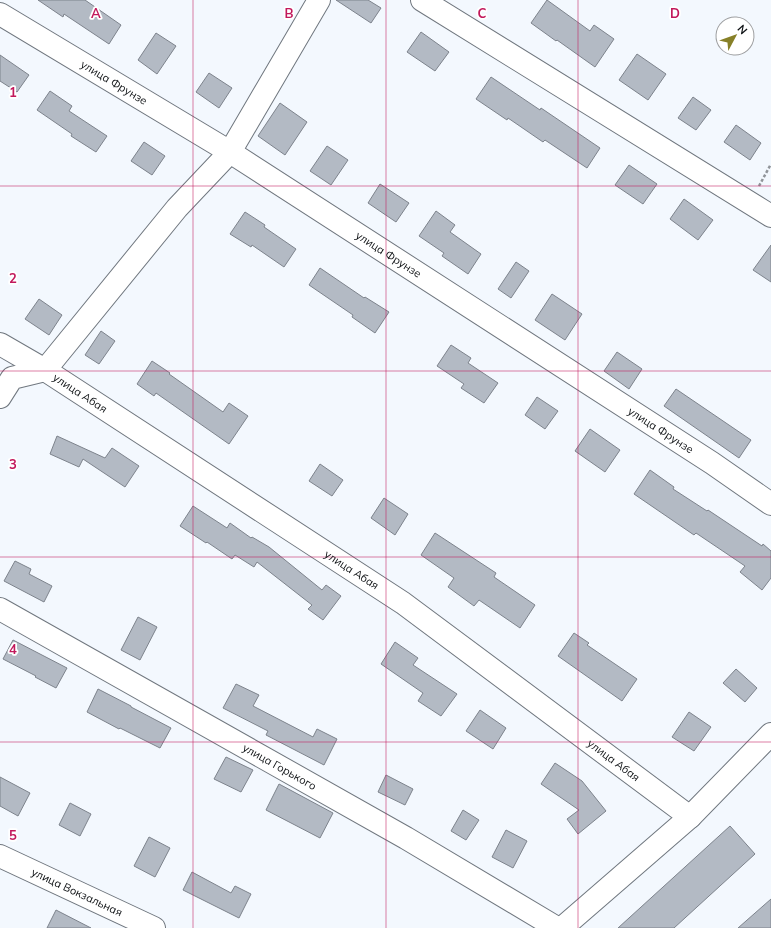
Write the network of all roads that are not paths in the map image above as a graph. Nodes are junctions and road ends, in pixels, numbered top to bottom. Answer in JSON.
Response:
{"nodes":[{"id":1,"x":319,"y":0,"type":"edge"},
{"id":2,"x":422,"y":0,"type":"edge"},
{"id":3,"x":0,"y":14,"type":"edge"},
{"id":4,"x":230,"y":152,"type":"junction"},
{"id":5,"x":771,"y":216,"type":"edge"},
{"id":6,"x":0,"y":344,"type":"edge"},
{"id":7,"x":45,"y":370,"type":"junction"},
{"id":8,"x":0,"y":397,"type":"edge"},
{"id":9,"x":771,"y":504,"type":"edge"},
{"id":10,"x":0,"y":609,"type":"edge"},
{"id":11,"x":771,"y":734,"type":"edge"},
{"id":12,"x":690,"y":817,"type":"junction"},
{"id":13,"x":0,"y":856,"type":"edge"},
{"id":14,"x":154,"y":928,"type":"edge"},
{"id":15,"x":557,"y":928,"type":"edge"},
{"id":16,"x":562,"y":928,"type":"edge"}],
"edges":[{"from":1,"to":4,"type":"street"},
{"from":2,"to":5,"type":"street"},
{"from":3,"to":4,"type":"street","name":"улица Фрунзе"},
{"from":4,"to":7,"type":"street"},
{"from":4,"to":9,"type":"street","name":"улица Фрунзе"},
{"from":6,"to":7,"type":"street","name":"улица Абая"},
{"from":7,"to":8,"type":"street"},
{"from":7,"to":12,"type":"street","name":"улица Абая"},
{"from":10,"to":15,"type":"street","name":"улица Горького"},
{"from":11,"to":12,"type":"street"},
{"from":12,"to":16,"type":"street"},
{"from":13,"to":14,"type":"street","name":"улица Вокзальная"}]}
